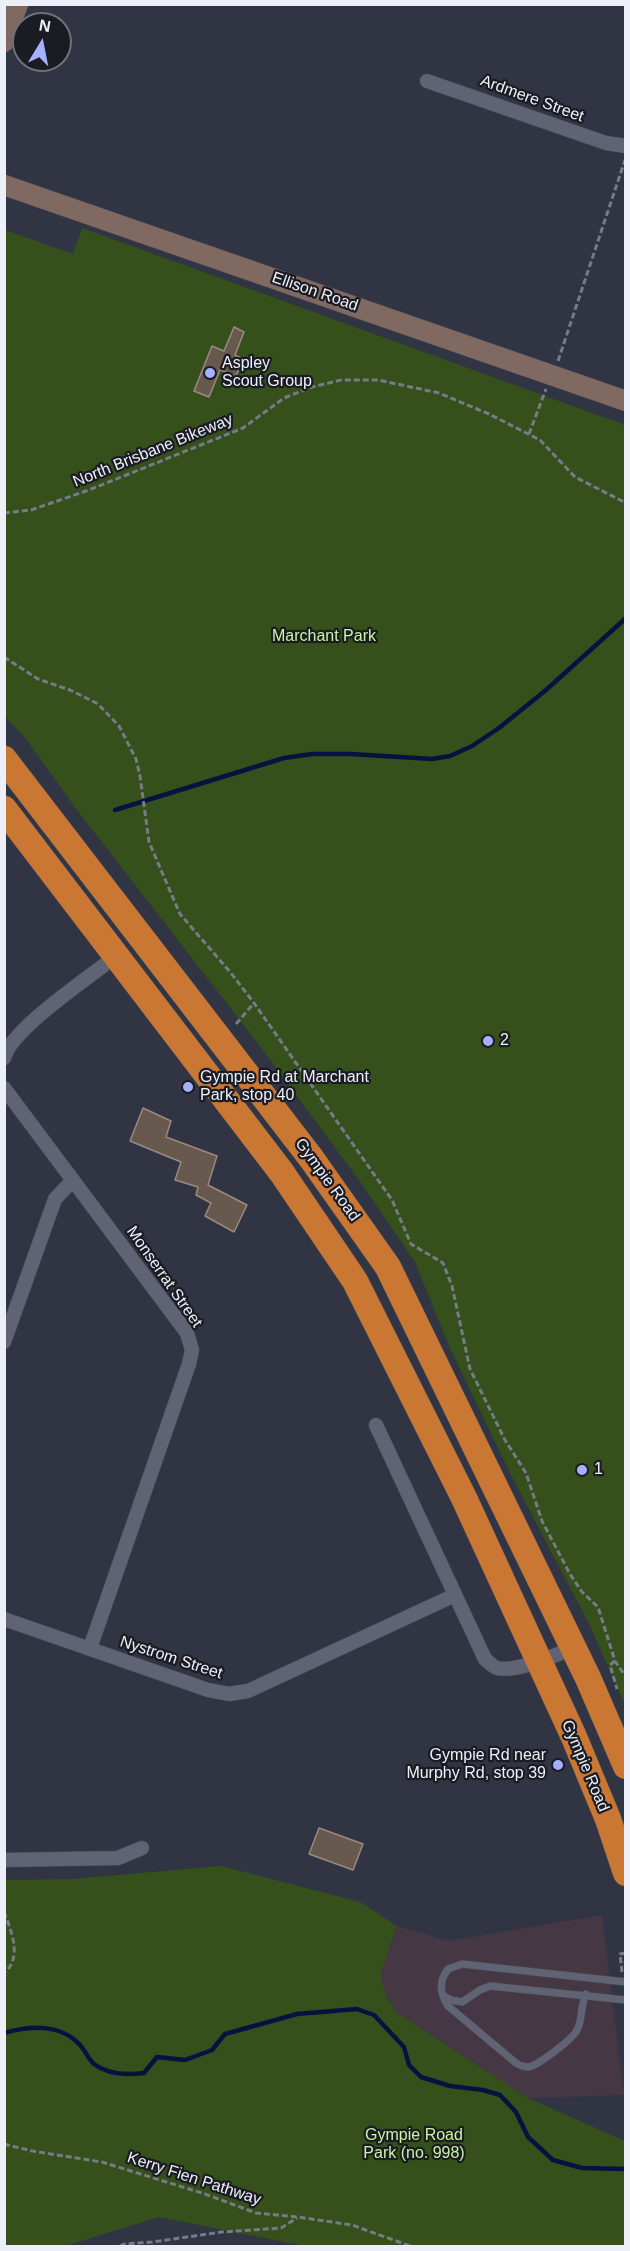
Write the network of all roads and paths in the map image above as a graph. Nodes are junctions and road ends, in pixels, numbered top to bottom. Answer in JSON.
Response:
{"nodes":[{"id":1,"x":18,"y":4,"type":"edge"},
{"id":2,"x":4,"y":42,"type":"edge"},
{"id":3,"x":427,"y":81,"type":"dead end"},
{"id":4,"x":626,"y":146,"type":"edge"},
{"id":5,"x":626,"y":158,"type":"edge"},
{"id":6,"x":4,"y":185,"type":"edge"},
{"id":7,"x":552,"y":375,"type":"junction"},
{"id":8,"x":626,"y":401,"type":"edge"},
{"id":9,"x":529,"y":434,"type":"junction"},
{"id":10,"x":626,"y":503,"type":"edge"},
{"id":11,"x":4,"y":513,"type":"edge"},
{"id":12,"x":4,"y":657,"type":"edge"},
{"id":13,"x":4,"y":759,"type":"edge"},
{"id":14,"x":5,"y":810,"type":"edge"},
{"id":15,"x":147,"y":815,"type":"dead end"},
{"id":16,"x":116,"y":957,"type":"junction"},
{"id":17,"x":254,"y":1003,"type":"dead end"},
{"id":18,"x":239,"y":1030,"type":"dead end"},
{"id":19,"x":5,"y":1053,"type":"edge"},
{"id":20,"x":4,"y":1088,"type":"edge"},
{"id":21,"x":73,"y":1180,"type":"junction"},
{"id":22,"x":4,"y":1342,"type":"edge"},
{"id":23,"x":376,"y":1425,"type":"dead end"},
{"id":24,"x":455,"y":1595,"type":"junction"},
{"id":25,"x":4,"y":1618,"type":"edge"},
{"id":26,"x":90,"y":1648,"type":"junction"},
{"id":27,"x":573,"y":1648,"type":"junction"},
{"id":28,"x":538,"y":1661,"type":"junction"},
{"id":29,"x":615,"y":1661,"type":"dead end"},
{"id":30,"x":618,"y":1696,"type":"dead end"},
{"id":31,"x":626,"y":1766,"type":"edge"},
{"id":32,"x":142,"y":1848,"type":"dead end"},
{"id":33,"x":4,"y":1860,"type":"edge"},
{"id":34,"x":626,"y":1873,"type":"edge"},
{"id":35,"x":4,"y":1912,"type":"edge"},
{"id":36,"x":626,"y":1953,"type":"edge"},
{"id":37,"x":621,"y":1967,"type":"dead end"},
{"id":38,"x":4,"y":1973,"type":"edge"},
{"id":39,"x":626,"y":1982,"type":"edge"},
{"id":40,"x":442,"y":1994,"type":"junction"},
{"id":41,"x":585,"y":1994,"type":"junction"},
{"id":42,"x":626,"y":2000,"type":"edge"},
{"id":43,"x":4,"y":2144,"type":"edge"},
{"id":44,"x":298,"y":2217,"type":"junction"},
{"id":45,"x":125,"y":2245,"type":"edge"},
{"id":46,"x":120,"y":2247,"type":"edge"},
{"id":47,"x":410,"y":2247,"type":"edge"}],
"edges":[{"from":1,"to":2,"type":"main road"},
{"from":3,"to":4,"type":"street","name":"Ardmere Street"},
{"from":5,"to":7,"type":"path"},
{"from":6,"to":7,"type":"main road","name":"Ellison Road"},
{"from":7,"to":8,"type":"main road","name":"Ellison Road"},
{"from":7,"to":9,"type":"path"},
{"from":9,"to":10,"type":"path","name":"North Brisbane Bikeway"},
{"from":9,"to":11,"type":"path","name":"North Brisbane Bikeway"},
{"from":12,"to":15,"type":"path"},
{"from":13,"to":27,"type":"highway","name":"Gympie Road"},
{"from":14,"to":16,"type":"highway","name":"Gympie Road"},
{"from":16,"to":19,"type":"street"},
{"from":16,"to":28,"type":"highway","name":"Gympie Road"},
{"from":17,"to":18,"type":"path"},
{"from":20,"to":21,"type":"street","name":"Monserrat Street"},
{"from":21,"to":22,"type":"street"},
{"from":21,"to":26,"type":"street","name":"Monserrat Street"},
{"from":23,"to":24,"type":"street"},
{"from":24,"to":26,"type":"street","name":"Nystrom Street"},
{"from":24,"to":28,"type":"street"},
{"from":25,"to":26,"type":"street","name":"Nystrom Street"},
{"from":27,"to":28,"type":"street"},
{"from":27,"to":31,"type":"highway","name":"Gympie Road"},
{"from":28,"to":34,"type":"highway","name":"Gympie Road"},
{"from":29,"to":30,"type":"path"},
{"from":32,"to":33,"type":"street"},
{"from":35,"to":38,"type":"path"},
{"from":36,"to":37,"type":"path"},
{"from":39,"to":40,"type":"lane"},
{"from":40,"to":41,"type":"lane"},
{"from":40,"to":41,"type":"lane"},
{"from":41,"to":42,"type":"lane"},
{"from":43,"to":44,"type":"path","name":"Kerry Fien Pathway"},
{"from":44,"to":45,"type":"path"},
{"from":44,"to":47,"type":"path","name":"Kerry Fien Pathway"},
{"from":45,"to":46,"type":"path"}]}
